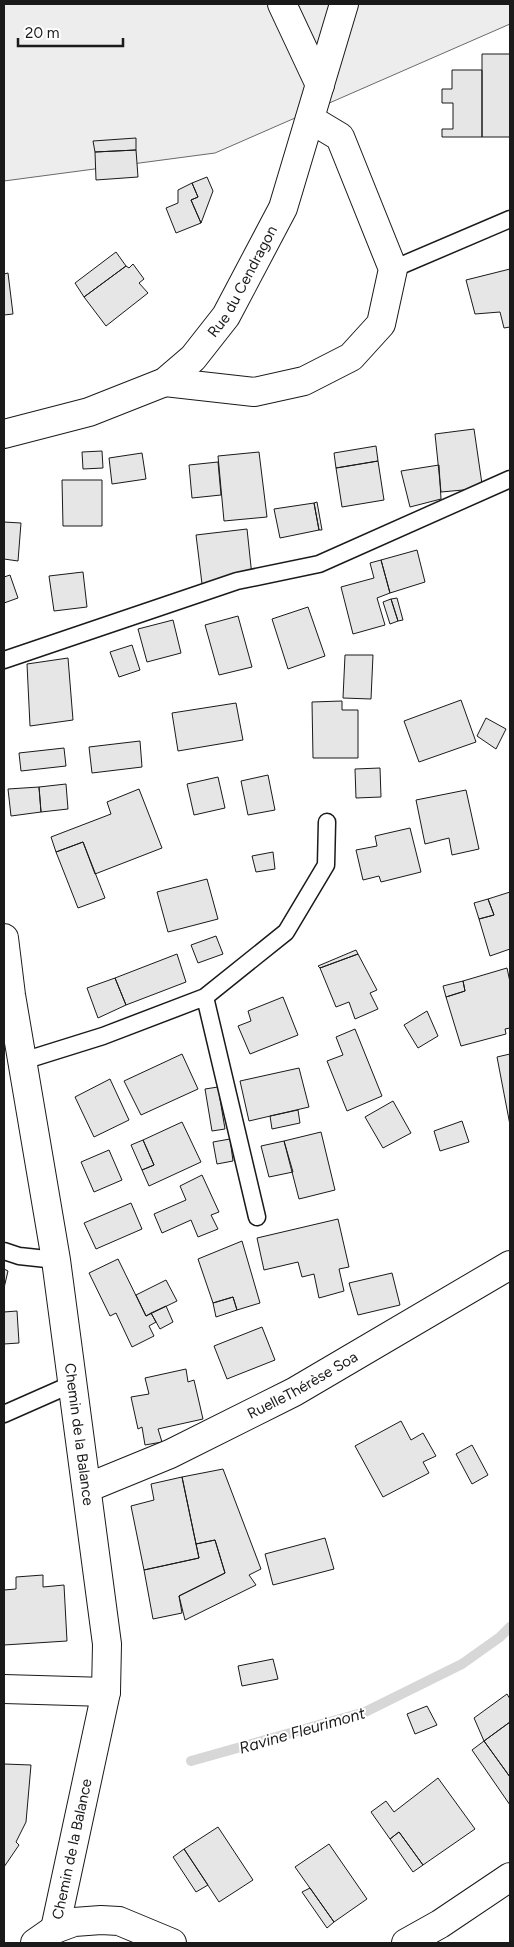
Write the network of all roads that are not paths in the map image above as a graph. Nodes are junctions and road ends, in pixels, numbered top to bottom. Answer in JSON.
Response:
{"nodes":[{"id":1,"x":282,"y":4,"type":"edge"},
{"id":2,"x":344,"y":4,"type":"edge"},
{"id":3,"x":320,"y":85,"type":"junction"},
{"id":4,"x":310,"y":119,"type":"junction"},
{"id":5,"x":510,"y":219,"type":"edge"},
{"id":6,"x":393,"y":269,"type":"junction"},
{"id":7,"x":165,"y":382,"type":"junction"},
{"id":8,"x":4,"y":434,"type":"edge"},
{"id":9,"x":510,"y":479,"type":"edge"},
{"id":10,"x":4,"y":660,"type":"edge"},
{"id":11,"x":327,"y":822,"type":"dead end"},
{"id":12,"x":4,"y":938,"type":"edge"},
{"id":13,"x":8,"y":996,"type":"edge"},
{"id":14,"x":205,"y":997,"type":"junction"},
{"id":15,"x":23,"y":1061,"type":"junction"},
{"id":16,"x":257,"y":1217,"type":"dead end"},
{"id":17,"x":4,"y":1251,"type":"edge"},
{"id":18,"x":56,"y":1260,"type":"junction"},
{"id":19,"x":510,"y":1265,"type":"edge"},
{"id":20,"x":72,"y":1384,"type":"junction"},
{"id":21,"x":4,"y":1414,"type":"edge"},
{"id":22,"x":87,"y":1488,"type":"junction"},
{"id":23,"x":4,"y":1690,"type":"edge"},
{"id":24,"x":106,"y":1692,"type":"junction"},
{"id":25,"x":510,"y":1876,"type":"edge"},
{"id":26,"x":45,"y":1936,"type":"edge"},
{"id":27,"x":172,"y":1943,"type":"edge"},
{"id":28,"x":406,"y":1943,"type":"edge"}],
"edges":[{"from":1,"to":3,"type":"street"},
{"from":2,"to":3,"type":"street","name":"Rue du Cendragon"},
{"from":3,"to":4,"type":"street","name":"Rue du Cendragon"},
{"from":4,"to":6,"type":"street"},
{"from":4,"to":7,"type":"street","name":"Rue du Cendragon"},
{"from":5,"to":6,"type":"lane"},
{"from":6,"to":7,"type":"street"},
{"from":7,"to":8,"type":"street","name":"Rue du Cendragon"},
{"from":9,"to":10,"type":"lane"},
{"from":11,"to":14,"type":"lane"},
{"from":12,"to":13,"type":"street","name":"Chemin de la Balance"},
{"from":13,"to":15,"type":"street","name":"Chemin de la Balance"},
{"from":14,"to":15,"type":"lane"},
{"from":14,"to":16,"type":"lane"},
{"from":15,"to":18,"type":"street","name":"Chemin de la Balance"},
{"from":17,"to":18,"type":"lane"},
{"from":18,"to":20,"type":"street","name":"Chemin de la Balance"},
{"from":19,"to":22,"type":"street","name":"RuelleThérèse Soa"},
{"from":20,"to":21,"type":"lane"},
{"from":20,"to":22,"type":"street","name":"Chemin de la Balance"},
{"from":22,"to":24,"type":"street","name":"Chemin de la Balance"},
{"from":23,"to":24,"type":"street"},
{"from":24,"to":26,"type":"street","name":"Chemin de la Balance"},
{"from":25,"to":28,"type":"street"},
{"from":26,"to":27,"type":"street"}]}
